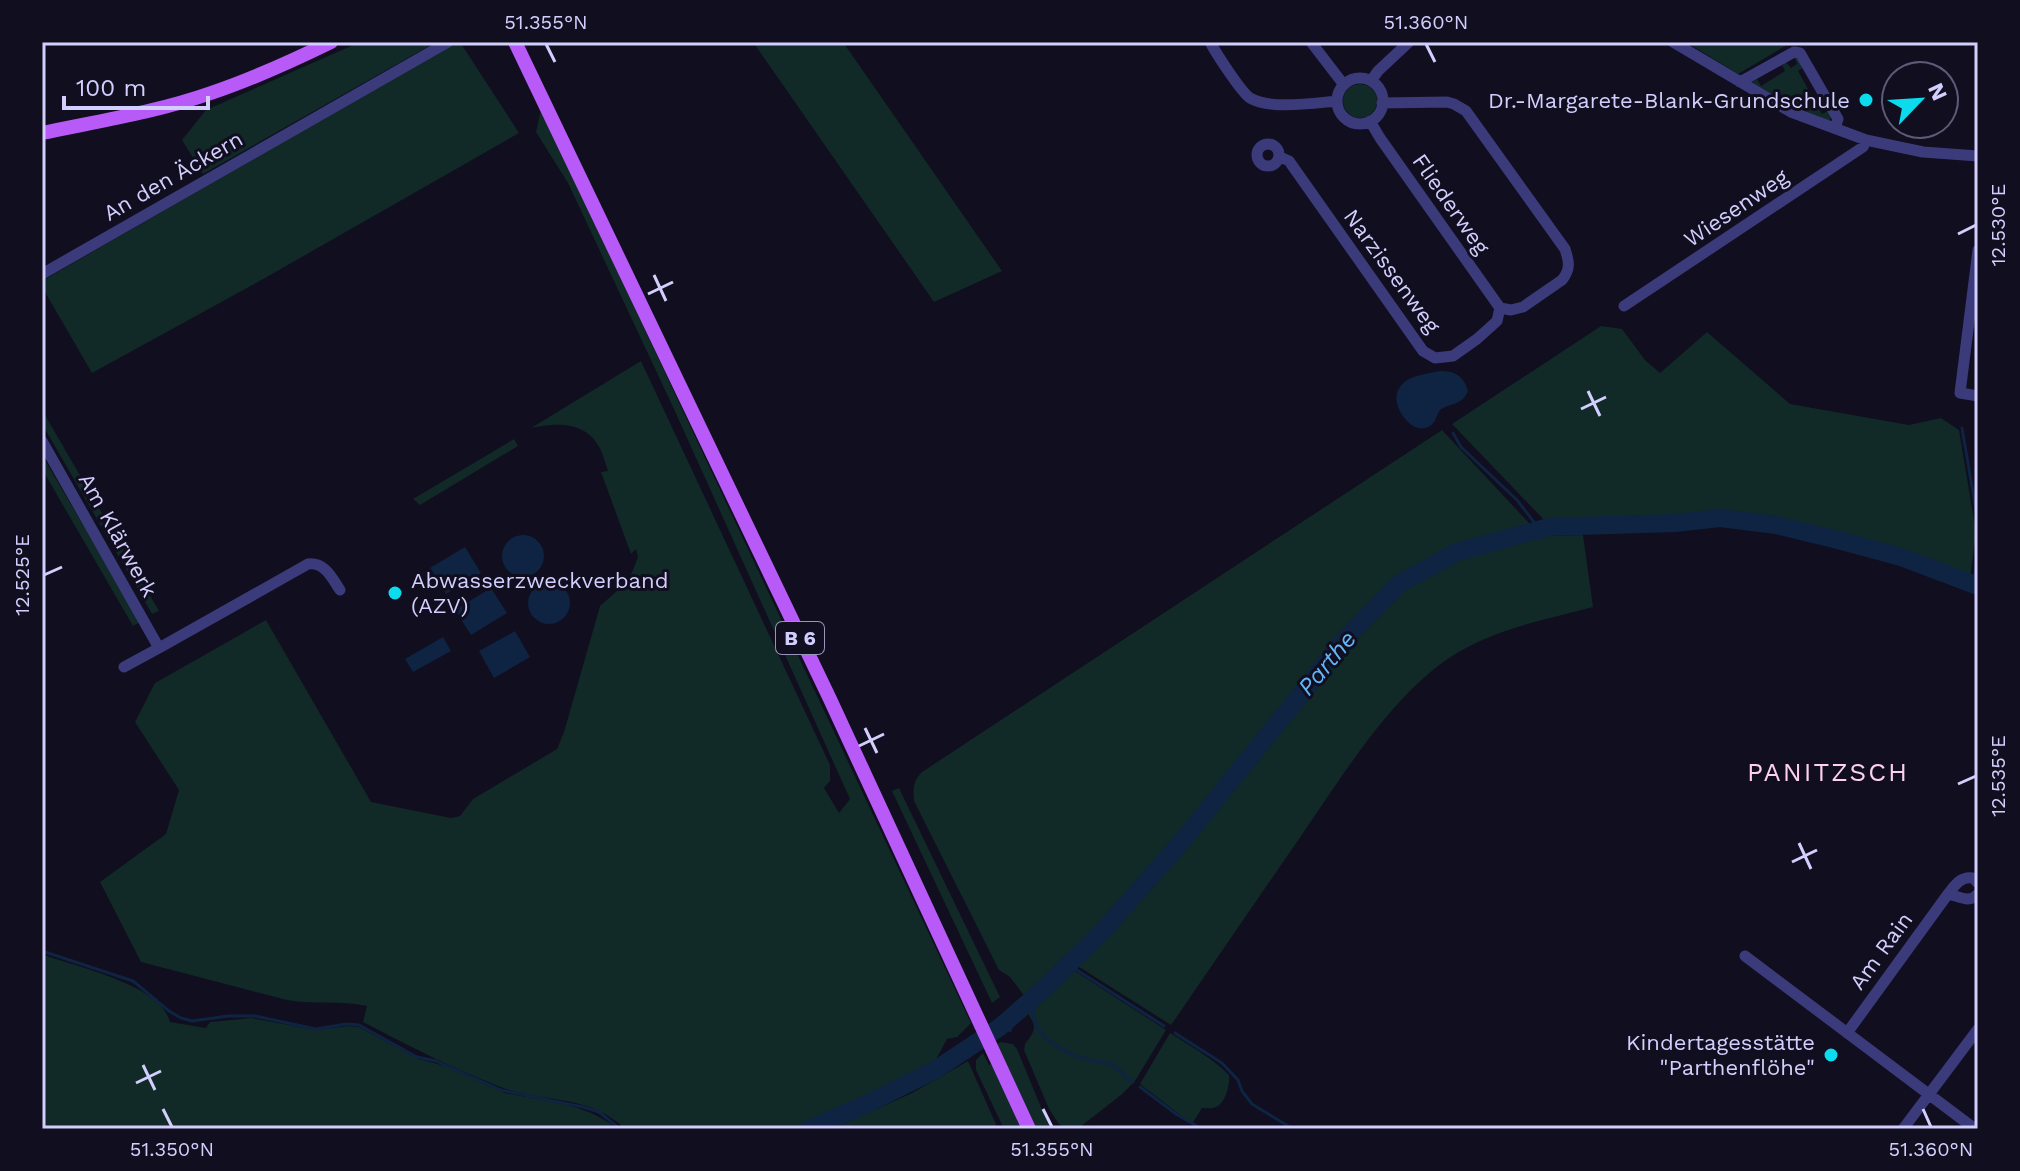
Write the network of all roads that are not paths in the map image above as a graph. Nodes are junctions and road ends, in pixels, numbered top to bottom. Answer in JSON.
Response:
{"nodes":[{"id":1,"x":331,"y":42,"type":"edge"},
{"id":2,"x":448,"y":42,"type":"edge"},
{"id":3,"x":515,"y":42,"type":"edge"},
{"id":4,"x":1210,"y":42,"type":"edge"},
{"id":5,"x":1311,"y":42,"type":"edge"},
{"id":6,"x":1409,"y":42,"type":"edge"},
{"id":7,"x":1673,"y":42,"type":"edge"},
{"id":8,"x":1371,"y":81,"type":"junction"},
{"id":9,"x":1740,"y":82,"type":"junction"},
{"id":10,"x":1344,"y":85,"type":"junction"},
{"id":11,"x":1337,"y":101,"type":"junction"},
{"id":12,"x":1382,"y":103,"type":"junction"},
{"id":13,"x":1370,"y":121,"type":"junction"},
{"id":14,"x":1835,"y":128,"type":"junction"},
{"id":15,"x":42,"y":133,"type":"edge"},
{"id":16,"x":1866,"y":140,"type":"junction"},
{"id":17,"x":1978,"y":156,"type":"edge"},
{"id":18,"x":1280,"y":157,"type":"dead end"},
{"id":19,"x":1978,"y":250,"type":"edge"},
{"id":20,"x":42,"y":274,"type":"edge"},
{"id":21,"x":1624,"y":306,"type":"dead end"},
{"id":22,"x":1500,"y":308,"type":"junction"},
{"id":23,"x":1978,"y":396,"type":"edge"},
{"id":24,"x":42,"y":441,"type":"edge"},
{"id":25,"x":340,"y":590,"type":"dead end"},
{"id":26,"x":159,"y":648,"type":"junction"},
{"id":27,"x":124,"y":667,"type":"dead end"},
{"id":28,"x":1978,"y":883,"type":"edge"},
{"id":29,"x":1948,"y":894,"type":"junction"},
{"id":30,"x":1978,"y":894,"type":"edge"},
{"id":31,"x":1745,"y":956,"type":"dead end"},
{"id":32,"x":1978,"y":1029,"type":"edge"},
{"id":33,"x":1847,"y":1033,"type":"junction"},
{"id":34,"x":1929,"y":1095,"type":"junction"},
{"id":35,"x":1029,"y":1129,"type":"edge"},
{"id":36,"x":1903,"y":1129,"type":"edge"},
{"id":37,"x":1975,"y":1129,"type":"edge"}],
"edges":[{"from":1,"to":15,"type":"main road"},
{"from":2,"to":20,"type":"street","name":"An den Äckern"},
{"from":3,"to":35,"type":"main road","number":"B 6"},
{"from":4,"to":11,"type":"street"},
{"from":5,"to":10,"type":"street"},
{"from":6,"to":8,"type":"street"},
{"from":7,"to":9,"type":"street"},
{"from":8,"to":10,"type":"street"},
{"from":8,"to":12,"type":"street"},
{"from":9,"to":14,"type":"street"},
{"from":9,"to":14,"type":"street"},
{"from":10,"to":11,"type":"street"},
{"from":11,"to":13,"type":"street"},
{"from":12,"to":13,"type":"street"},
{"from":12,"to":22,"type":"street"},
{"from":13,"to":22,"type":"street","name":"Fliederweg"},
{"from":14,"to":16,"type":"street"},
{"from":16,"to":17,"type":"street"},
{"from":16,"to":21,"type":"street","name":"Wiesenweg"},
{"from":18,"to":22,"type":"street","name":"Narzissenweg"},
{"from":19,"to":23,"type":"street"},
{"from":24,"to":26,"type":"street","name":"Am Klärwerk"},
{"from":25,"to":26,"type":"street"},
{"from":26,"to":27,"type":"street"},
{"from":28,"to":29,"type":"street"},
{"from":29,"to":30,"type":"street"},
{"from":29,"to":33,"type":"street","name":"Am Rain"},
{"from":31,"to":33,"type":"street"},
{"from":32,"to":34,"type":"street"},
{"from":33,"to":34,"type":"street"},
{"from":34,"to":36,"type":"street"},
{"from":34,"to":37,"type":"street"}]}
